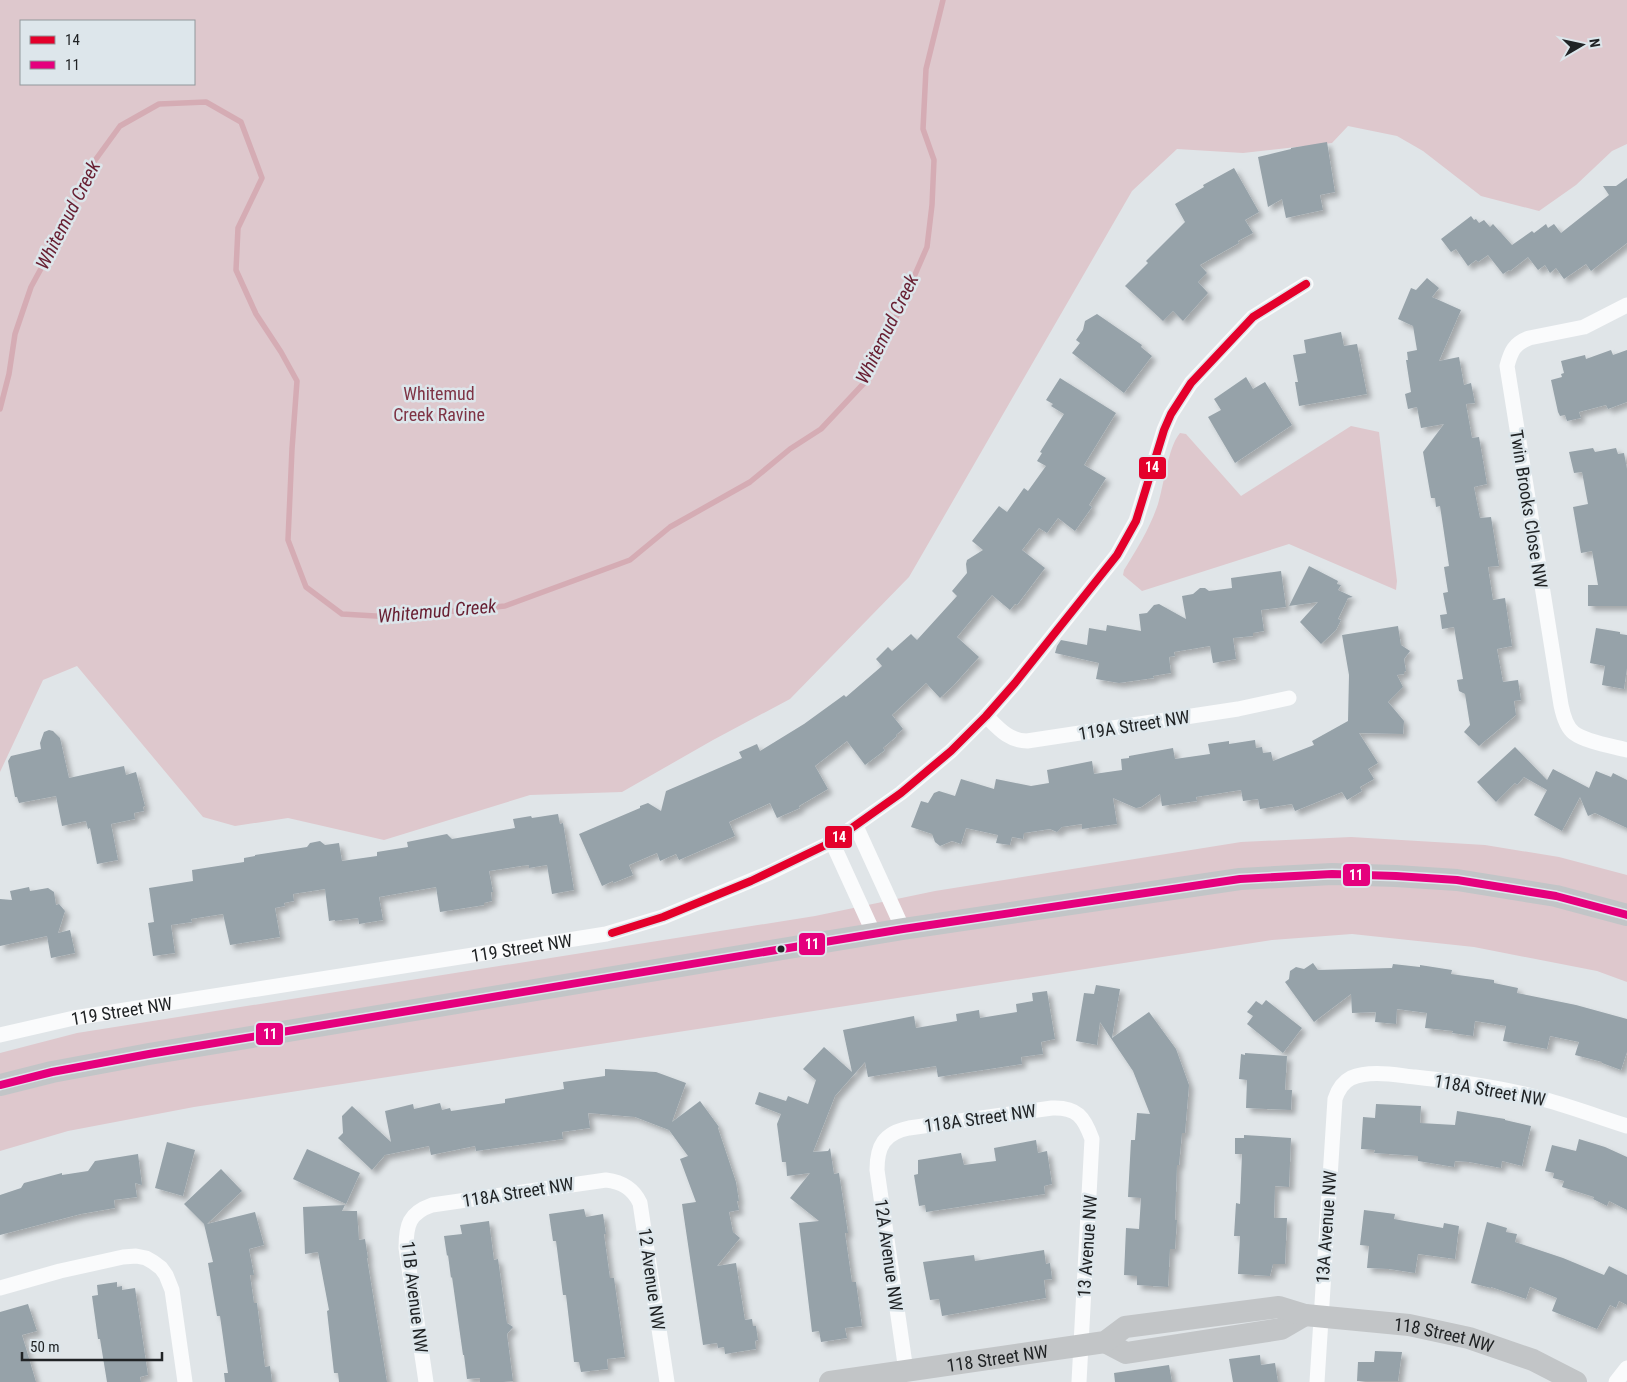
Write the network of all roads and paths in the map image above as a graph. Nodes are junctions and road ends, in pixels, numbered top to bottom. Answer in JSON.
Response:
{"nodes":[{"id":1,"x":1306,"y":284,"type":"dead end"},
{"id":2,"x":1627,"y":305,"type":"edge"},
{"id":3,"x":1289,"y":698,"type":"dead end"},
{"id":4,"x":986,"y":716,"type":"junction"},
{"id":5,"x":1627,"y":750,"type":"edge"},
{"id":6,"x":856,"y":826,"type":"junction"},
{"id":7,"x":832,"y":842,"type":"junction"},
{"id":8,"x":1627,"y":914,"type":"edge"},
{"id":9,"x":903,"y":929,"type":"junction"},
{"id":10,"x":874,"y":934,"type":"junction"},
{"id":11,"x":0,"y":1035,"type":"edge"},
{"id":12,"x":1350,"y":1079,"type":"joint"},
{"id":13,"x":0,"y":1085,"type":"edge"},
{"id":14,"x":1078,"y":1114,"type":"joint"},
{"id":15,"x":1627,"y":1126,"type":"edge"},
{"id":16,"x":884,"y":1140,"type":"joint"},
{"id":17,"x":623,"y":1183,"type":"joint"},
{"id":18,"x":414,"y":1214,"type":"joint"},
{"id":19,"x":0,"y":1288,"type":"edge"},
{"id":20,"x":1312,"y":1316,"type":"junction"},
{"id":21,"x":1081,"y":1345,"type":"junction"},
{"id":22,"x":1627,"y":1368,"type":"edge"},
{"id":23,"x":906,"y":1371,"type":"junction"},
{"id":24,"x":185,"y":1382,"type":"edge"},
{"id":25,"x":426,"y":1382,"type":"edge"},
{"id":26,"x":667,"y":1382,"type":"edge"},
{"id":27,"x":830,"y":1382,"type":"edge"},
{"id":28,"x":1079,"y":1382,"type":"edge"},
{"id":29,"x":1317,"y":1382,"type":"edge"},
{"id":30,"x":1576,"y":1382,"type":"edge"},
{"id":31,"x":1616,"y":1382,"type":"edge"}],
"edges":[{"from":1,"to":4,"type":"street","name":"119 Street NW"},
{"from":2,"to":5,"type":"street","name":"Twin Brooks Close NW"},
{"from":3,"to":4,"type":"street","name":"119A Street NW"},
{"from":4,"to":6,"type":"street","name":"119 Street NW"},
{"from":6,"to":7,"type":"street","name":"119 Street NW"},
{"from":6,"to":9,"type":"street"},
{"from":7,"to":10,"type":"street"},
{"from":7,"to":11,"type":"street","name":"119 Street NW"},
{"from":8,"to":9,"type":"street"},
{"from":9,"to":10,"type":"street"},
{"from":10,"to":13,"type":"street"},
{"from":12,"to":15,"type":"street","name":"118A Street NW"},
{"from":12,"to":20,"type":"street","name":"13A Avenue NW"},
{"from":14,"to":16,"type":"street","name":"118A Street NW"},
{"from":14,"to":21,"type":"street","name":"13 Avenue NW"},
{"from":16,"to":23,"type":"street","name":"12A Avenue NW"},
{"from":17,"to":18,"type":"street","name":"118A Street NW"},
{"from":17,"to":26,"type":"street","name":"12 Avenue NW"},
{"from":18,"to":25,"type":"street","name":"11B Avenue NW"},
{"from":19,"to":24,"type":"street"},
{"from":20,"to":21,"type":"street","name":"118 Street NW"},
{"from":20,"to":29,"type":"street","name":"13A Avenue NW"},
{"from":20,"to":30,"type":"street","name":"118 Street NW"},
{"from":21,"to":23,"type":"street","name":"118 Street NW"},
{"from":21,"to":28,"type":"street","name":"13 Avenue NW"},
{"from":22,"to":31,"type":"street"},
{"from":23,"to":27,"type":"street","name":"118 Street NW"}]}
